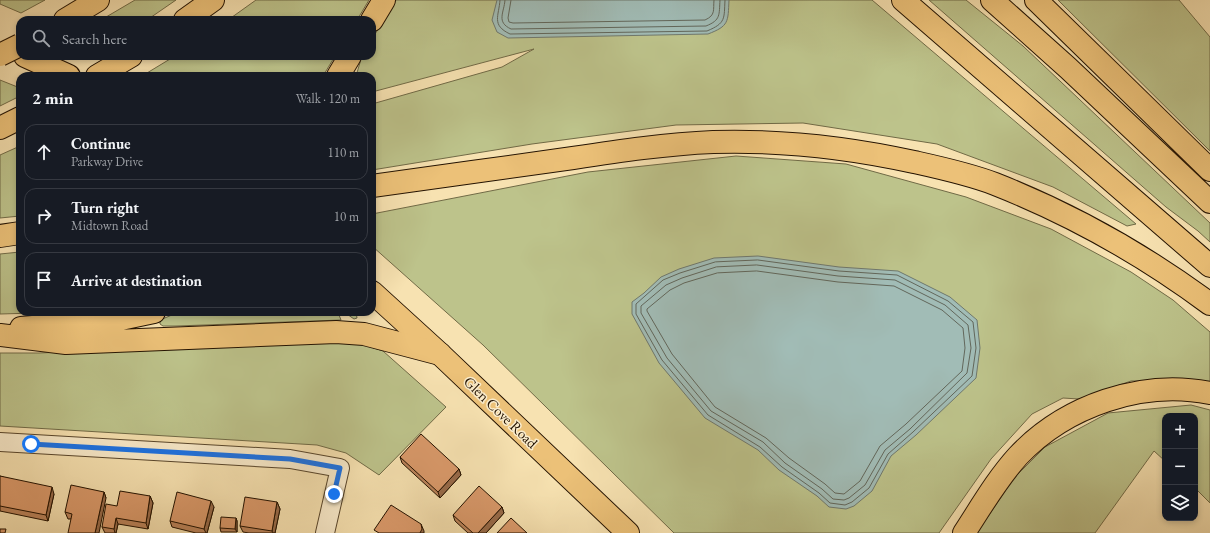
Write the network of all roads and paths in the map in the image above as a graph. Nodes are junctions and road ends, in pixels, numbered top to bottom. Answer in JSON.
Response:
{"nodes":[{"id":1,"x":213,"y":0,"type":"edge"},
{"id":2,"x":384,"y":0,"type":"edge"},
{"id":3,"x":903,"y":0,"type":"edge"},
{"id":4,"x":992,"y":0,"type":"edge"},
{"id":5,"x":1036,"y":0,"type":"edge"},
{"id":6,"x":191,"y":16,"type":"edge"},
{"id":7,"x":374,"y":16,"type":"edge"},
{"id":8,"x":0,"y":45,"type":"edge"},
{"id":9,"x":16,"y":47,"type":"edge"},
{"id":10,"x":16,"y":52,"type":"edge"},
{"id":11,"x":0,"y":55,"type":"edge"},
{"id":12,"x":34,"y":60,"type":"edge"},
{"id":13,"x":124,"y":60,"type":"edge"},
{"id":14,"x":348,"y":60,"type":"edge"},
{"id":15,"x":60,"y":72,"type":"edge"},
{"id":16,"x":104,"y":72,"type":"edge"},
{"id":17,"x":340,"y":72,"type":"edge"},
{"id":18,"x":16,"y":120,"type":"edge"},
{"id":19,"x":0,"y":128,"type":"edge"},
{"id":20,"x":1210,"y":170,"type":"edge"},
{"id":21,"x":376,"y":186,"type":"edge"},
{"id":22,"x":1210,"y":202,"type":"edge"},
{"id":23,"x":16,"y":234,"type":"edge"},
{"id":24,"x":0,"y":236,"type":"edge"},
{"id":25,"x":1210,"y":266,"type":"edge"},
{"id":26,"x":376,"y":296,"type":"edge"},
{"id":27,"x":1210,"y":304,"type":"edge"},
{"id":28,"x":139,"y":316,"type":"edge"},
{"id":29,"x":0,"y":330,"type":"edge"},
{"id":30,"x":0,"y":335,"type":"edge"},
{"id":31,"x":440,"y":354,"type":"junction"},
{"id":32,"x":1210,"y":393,"type":"edge"},
{"id":33,"x":0,"y":442,"type":"edge"},
{"id":34,"x":325,"y":533,"type":"edge"},
{"id":35,"x":628,"y":533,"type":"edge"},
{"id":36,"x":964,"y":533,"type":"edge"}],
"edges":[{"from":1,"to":6,"type":"main road"},
{"from":2,"to":7,"type":"main road"},
{"from":3,"to":25,"type":"main road"},
{"from":4,"to":22,"type":"main road"},
{"from":5,"to":20,"type":"main road"},
{"from":8,"to":10,"type":"main road"},
{"from":9,"to":11,"type":"main road","bridge":true},
{"from":12,"to":15,"type":"main road"},
{"from":13,"to":16,"type":"main road"},
{"from":14,"to":17,"type":"main road"},
{"from":18,"to":19,"type":"main road"},
{"from":21,"to":27,"type":"main road"},
{"from":23,"to":24,"type":"main road"},
{"from":26,"to":31,"type":"main road","name":"Glen Cove Road"},
{"from":28,"to":29,"type":"main road"},
{"from":30,"to":31,"type":"main road"},
{"from":31,"to":35,"type":"main road","name":"Glen Cove Road"},
{"from":32,"to":36,"type":"main road"},
{"from":33,"to":34,"type":"street"}]}
